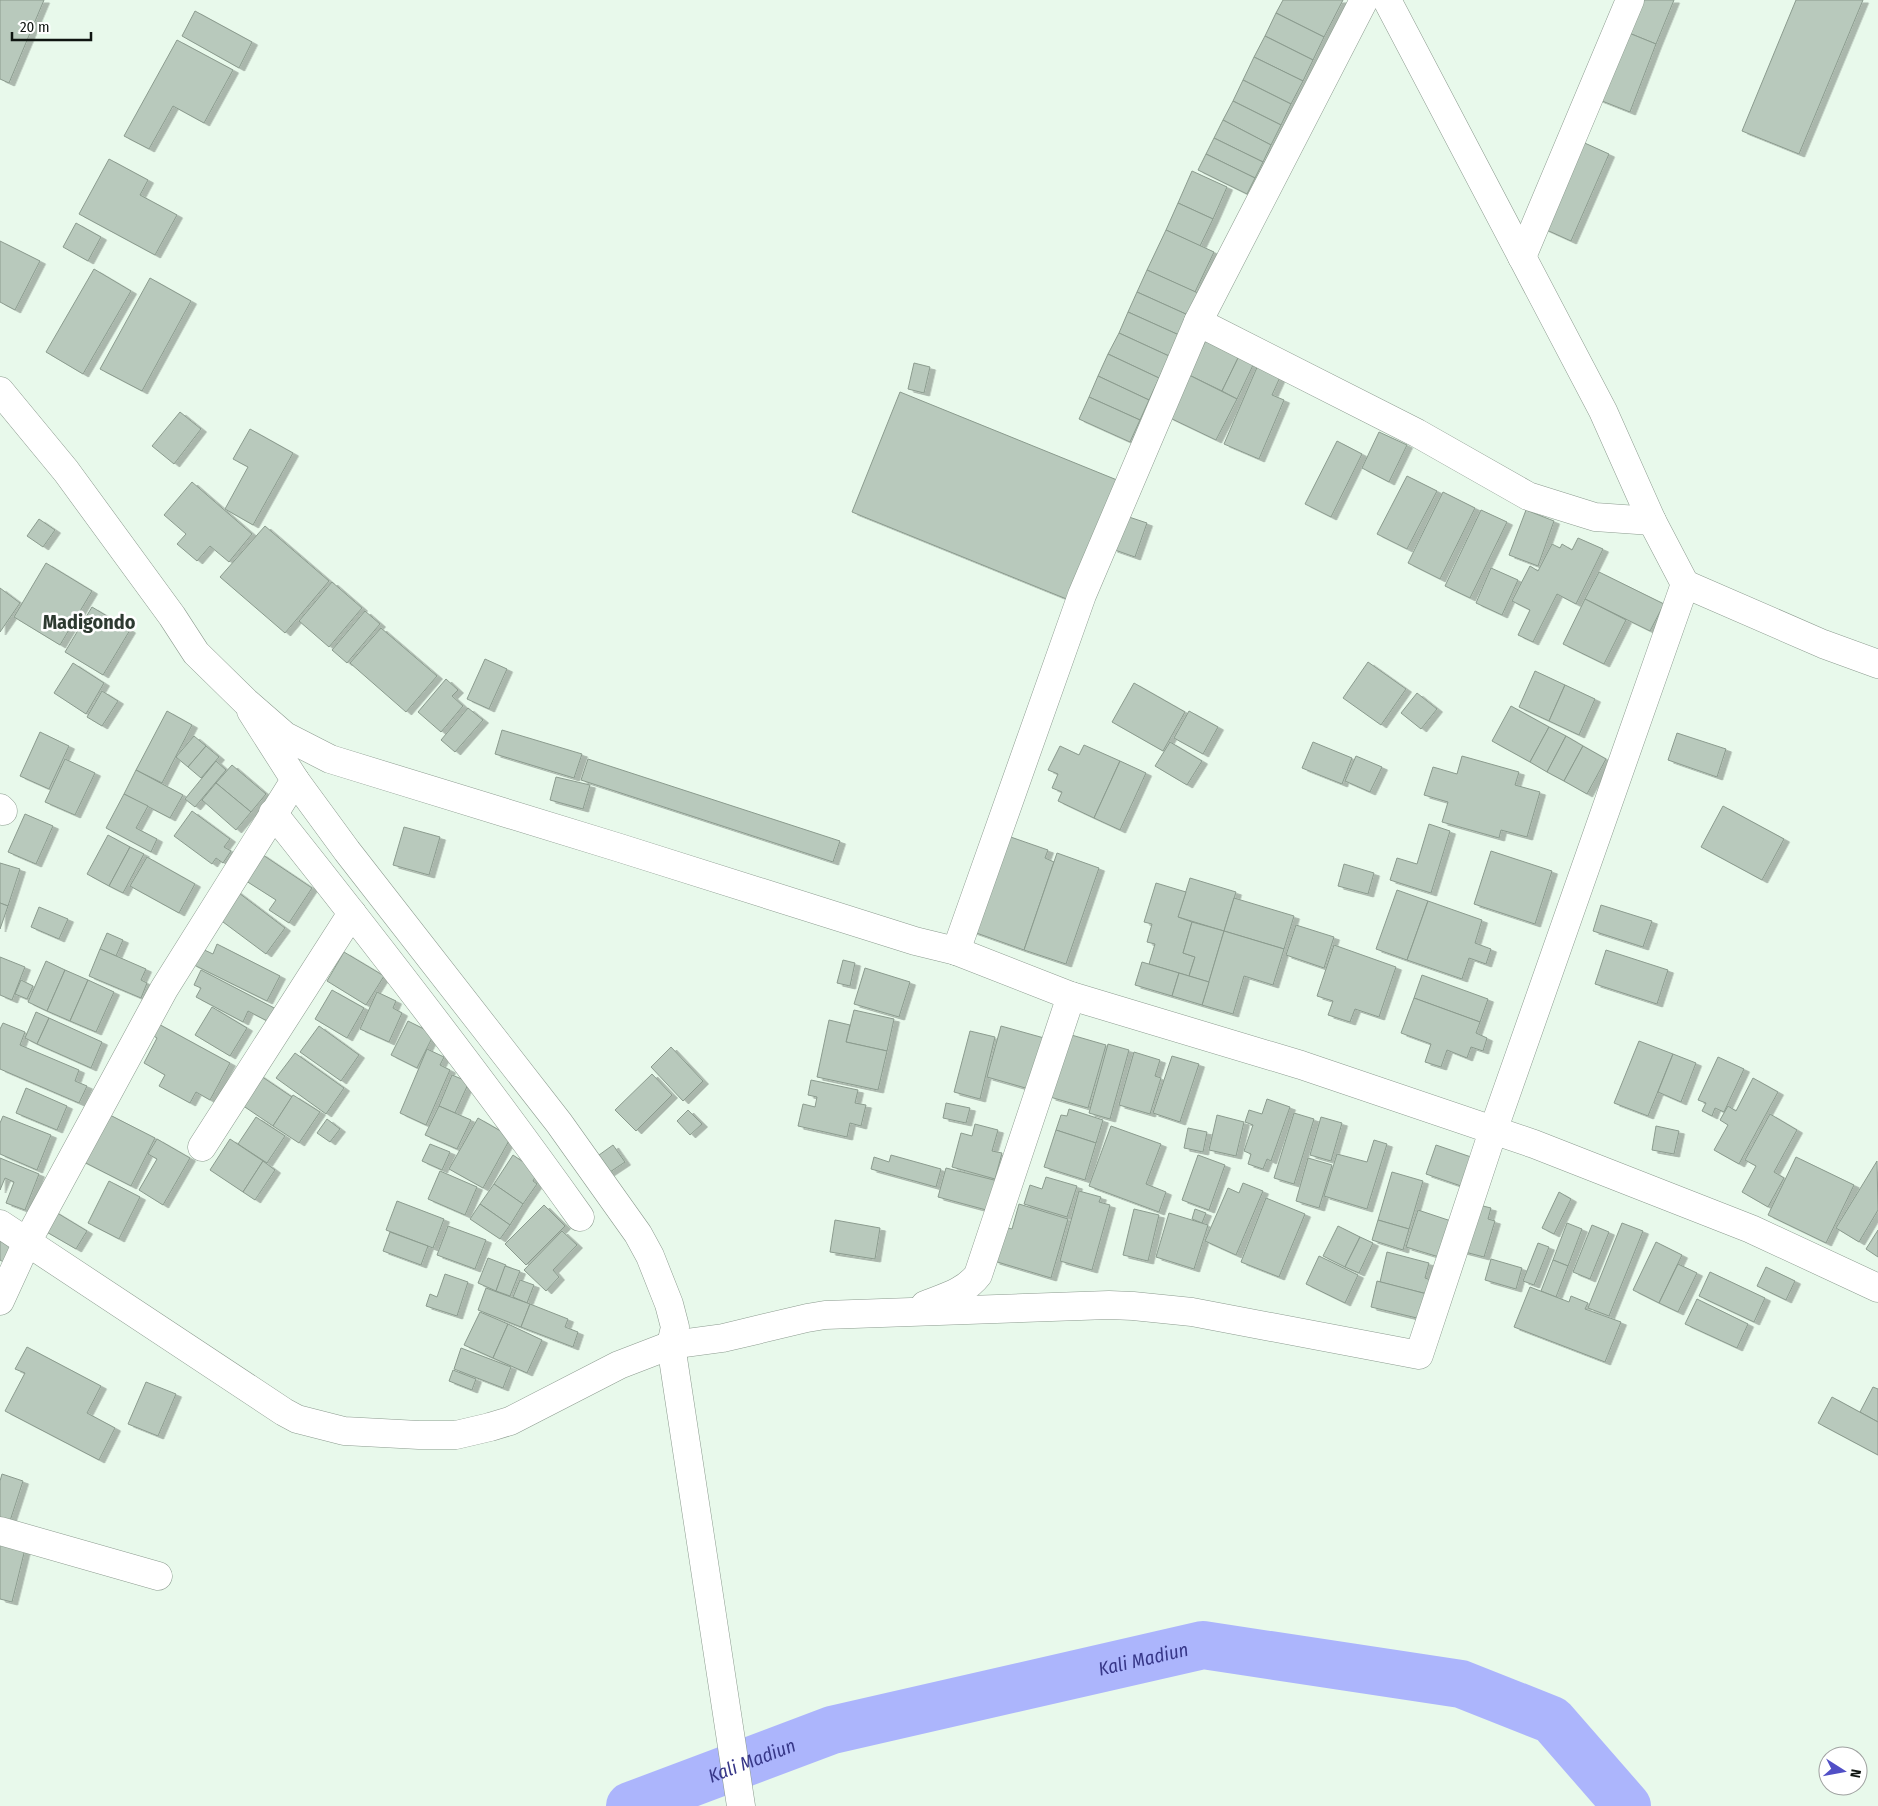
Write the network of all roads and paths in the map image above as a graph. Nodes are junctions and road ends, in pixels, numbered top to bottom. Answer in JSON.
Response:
{"nodes":[{"id":1,"x":1364,"y":0,"type":"edge"},
{"id":2,"x":1386,"y":0,"type":"edge"},
{"id":3,"x":1630,"y":0,"type":"edge"},
{"id":4,"x":1522,"y":258,"type":"junction"},
{"id":5,"x":1198,"y":322,"type":"junction"},
{"id":6,"x":0,"y":391,"type":"edge"},
{"id":7,"x":1652,"y":521,"type":"junction"},
{"id":8,"x":1686,"y":584,"type":"junction"},
{"id":9,"x":1878,"y":664,"type":"edge"},
{"id":10,"x":246,"y":702,"type":"junction"},
{"id":11,"x":295,"y":780,"type":"junction"},
{"id":12,"x":273,"y":813,"type":"junction"},
{"id":13,"x":352,"y":913,"type":"junction"},
{"id":14,"x":956,"y":951,"type":"junction"},
{"id":15,"x":1070,"y":996,"type":"junction"},
{"id":16,"x":1493,"y":1131,"type":"junction"},
{"id":17,"x":202,"y":1147,"type":"dead end"},
{"id":18,"x":580,"y":1217,"type":"dead end"},
{"id":19,"x":0,"y":1224,"type":"edge"},
{"id":20,"x":27,"y":1242,"type":"junction"},
{"id":21,"x":1878,"y":1288,"type":"edge"},
{"id":22,"x":0,"y":1301,"type":"edge"},
{"id":23,"x":908,"y":1312,"type":"junction"},
{"id":24,"x":671,"y":1345,"type":"junction"},
{"id":25,"x":0,"y":1531,"type":"edge"},
{"id":26,"x":158,"y":1576,"type":"dead end"},
{"id":27,"x":741,"y":1806,"type":"edge"}],
"edges":[{"from":1,"to":5,"type":"street"},
{"from":2,"to":4,"type":"street"},
{"from":3,"to":4,"type":"street"},
{"from":4,"to":7,"type":"street"},
{"from":5,"to":7,"type":"street"},
{"from":5,"to":14,"type":"street"},
{"from":6,"to":10,"type":"street"},
{"from":7,"to":8,"type":"street"},
{"from":8,"to":9,"type":"street"},
{"from":8,"to":16,"type":"street"},
{"from":10,"to":11,"type":"street"},
{"from":10,"to":14,"type":"street"},
{"from":11,"to":12,"type":"street"},
{"from":11,"to":24,"type":"street"},
{"from":12,"to":13,"type":"street"},
{"from":12,"to":20,"type":"street"},
{"from":13,"to":17,"type":"street"},
{"from":13,"to":18,"type":"street"},
{"from":14,"to":15,"type":"street"},
{"from":15,"to":16,"type":"street"},
{"from":15,"to":23,"type":"street"},
{"from":16,"to":21,"type":"street"},
{"from":16,"to":23,"type":"street"},
{"from":19,"to":20,"type":"street"},
{"from":20,"to":22,"type":"street"},
{"from":20,"to":24,"type":"street"},
{"from":23,"to":24,"type":"street"},
{"from":24,"to":27,"type":"street"},
{"from":25,"to":26,"type":"street"}]}
